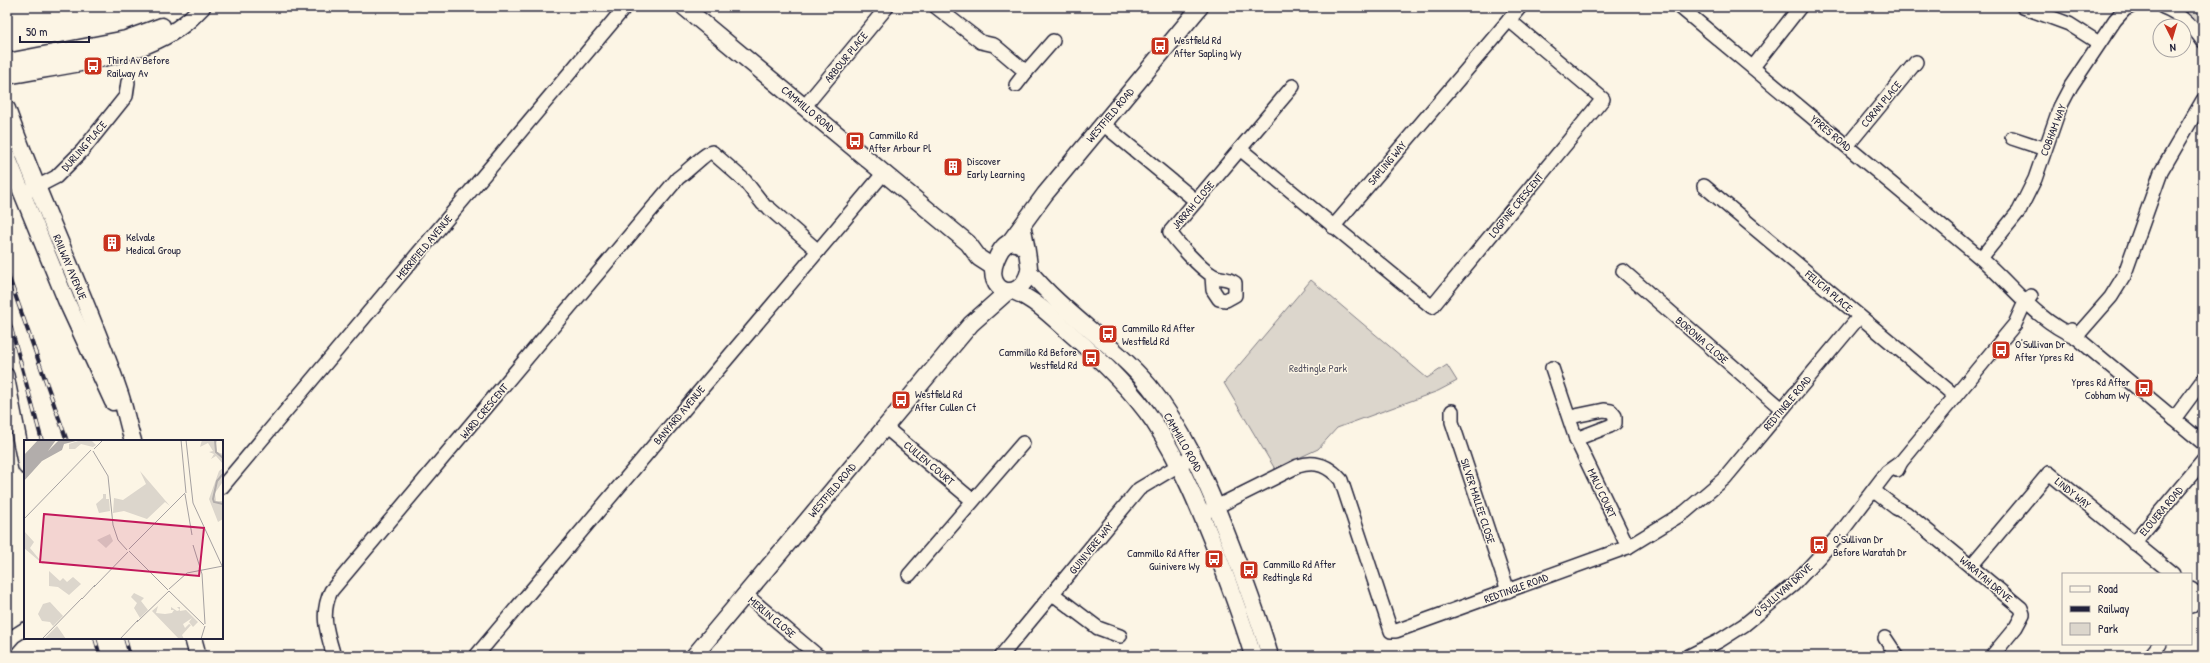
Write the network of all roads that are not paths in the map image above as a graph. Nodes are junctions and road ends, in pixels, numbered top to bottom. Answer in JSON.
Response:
{"nodes":[{"id":1,"x":200,"y":7,"type":"edge"},
{"id":2,"x":626,"y":7,"type":"edge"},
{"id":3,"x":887,"y":7,"type":"edge"},
{"id":4,"x":936,"y":7,"type":"edge"},
{"id":5,"x":1200,"y":7,"type":"edge"},
{"id":6,"x":1520,"y":7,"type":"edge"},
{"id":7,"x":1680,"y":7,"type":"edge"},
{"id":8,"x":1800,"y":7,"type":"edge"},
{"id":9,"x":2023,"y":7,"type":"edge"},
{"id":10,"x":2130,"y":7,"type":"edge"},
{"id":11,"x":2163,"y":7,"type":"edge"},
{"id":12,"x":692,"y":10,"type":"edge"},
{"id":13,"x":1509,"y":20,"type":"junction"},
{"id":14,"x":1053,"y":41,"type":"dead end"},
{"id":15,"x":2203,"y":41,"type":"edge"},
{"id":16,"x":2099,"y":43,"type":"junction"},
{"id":17,"x":7,"y":62,"type":"edge"},
{"id":18,"x":1916,"y":62,"type":"dead end"},
{"id":19,"x":1753,"y":67,"type":"junction"},
{"id":20,"x":1026,"y":72,"type":"junction"},
{"id":21,"x":7,"y":76,"type":"edge"},
{"id":22,"x":128,"y":82,"type":"dead end"},
{"id":23,"x":1016,"y":85,"type":"dead end"},
{"id":24,"x":1292,"y":86,"type":"dead end"},
{"id":25,"x":2203,"y":100,"type":"edge"},
{"id":26,"x":805,"y":106,"type":"junction"},
{"id":27,"x":7,"y":109,"type":"edge"},
{"id":28,"x":1103,"y":124,"type":"junction"},
{"id":29,"x":2012,"y":138,"type":"dead end"},
{"id":30,"x":1847,"y":146,"type":"junction"},
{"id":31,"x":1240,"y":149,"type":"junction"},
{"id":32,"x":2045,"y":149,"type":"junction"},
{"id":33,"x":7,"y":156,"type":"edge"},
{"id":34,"x":883,"y":174,"type":"junction"},
{"id":35,"x":1704,"y":186,"type":"dead end"},
{"id":36,"x":37,"y":187,"type":"junction"},
{"id":37,"x":22,"y":194,"type":"junction"},
{"id":38,"x":1196,"y":201,"type":"junction"},
{"id":39,"x":1022,"y":226,"type":"junction"},
{"id":40,"x":1333,"y":227,"type":"junction"},
{"id":41,"x":968,"y":243,"type":"junction"},
{"id":42,"x":1004,"y":247,"type":"junction"},
{"id":43,"x":1025,"y":249,"type":"junction"},
{"id":44,"x":818,"y":251,"type":"junction"},
{"id":45,"x":1981,"y":258,"type":"junction"},
{"id":46,"x":993,"y":267,"type":"junction"},
{"id":47,"x":1029,"y":271,"type":"junction"},
{"id":48,"x":1623,"y":271,"type":"dead end"},
{"id":49,"x":1212,"y":276,"type":"dead end"},
{"id":50,"x":1005,"y":289,"type":"junction"},
{"id":51,"x":2033,"y":303,"type":"junction"},
{"id":52,"x":1860,"y":317,"type":"junction"},
{"id":53,"x":2076,"y":337,"type":"junction"},
{"id":54,"x":1552,"y":368,"type":"dead end"},
{"id":55,"x":7,"y":375,"type":"edge"},
{"id":56,"x":2203,"y":380,"type":"edge"},
{"id":57,"x":1955,"y":396,"type":"junction"},
{"id":58,"x":1782,"y":409,"type":"junction"},
{"id":59,"x":1452,"y":411,"type":"dead end"},
{"id":60,"x":1570,"y":417,"type":"junction"},
{"id":61,"x":2174,"y":419,"type":"junction"},
{"id":62,"x":885,"y":427,"type":"junction"},
{"id":63,"x":131,"y":434,"type":"edge"},
{"id":64,"x":1576,"y":439,"type":"junction"},
{"id":65,"x":1023,"y":443,"type":"dead end"},
{"id":66,"x":2203,"y":443,"type":"edge"},
{"id":67,"x":1194,"y":456,"type":"junction"},
{"id":68,"x":2203,"y":461,"type":"edge"},
{"id":69,"x":24,"y":462,"type":"edge"},
{"id":70,"x":1179,"y":464,"type":"junction"},
{"id":71,"x":223,"y":485,"type":"edge"},
{"id":72,"x":1879,"y":491,"type":"junction"},
{"id":73,"x":972,"y":500,"type":"junction"},
{"id":74,"x":1216,"y":507,"type":"junction"},
{"id":75,"x":1202,"y":514,"type":"junction"},
{"id":76,"x":2134,"y":543,"type":"junction"},
{"id":77,"x":1628,"y":547,"type":"junction"},
{"id":78,"x":1971,"y":566,"type":"junction"},
{"id":79,"x":2172,"y":573,"type":"edge"},
{"id":80,"x":909,"y":575,"type":"dead end"},
{"id":81,"x":1508,"y":591,"type":"junction"},
{"id":82,"x":745,"y":594,"type":"junction"},
{"id":83,"x":1053,"y":594,"type":"junction"},
{"id":84,"x":2198,"y":595,"type":"edge"},
{"id":85,"x":2192,"y":604,"type":"edge"},
{"id":86,"x":1120,"y":636,"type":"dead end"},
{"id":87,"x":1885,"y":638,"type":"dead end"},
{"id":88,"x":182,"y":639,"type":"edge"},
{"id":89,"x":192,"y":639,"type":"edge"},
{"id":90,"x":2159,"y":645,"type":"edge"},
{"id":91,"x":187,"y":656,"type":"edge"},
{"id":92,"x":198,"y":656,"type":"edge"},
{"id":93,"x":334,"y":656,"type":"edge"},
{"id":94,"x":476,"y":656,"type":"edge"},
{"id":95,"x":694,"y":656,"type":"edge"},
{"id":96,"x":818,"y":656,"type":"edge"},
{"id":97,"x":1001,"y":656,"type":"edge"},
{"id":98,"x":1253,"y":656,"type":"edge"},
{"id":99,"x":1270,"y":656,"type":"edge"},
{"id":100,"x":1689,"y":656,"type":"edge"},
{"id":101,"x":1897,"y":656,"type":"edge"},
{"id":102,"x":1992,"y":656,"type":"edge"},
{"id":103,"x":2150,"y":656,"type":"edge"}],
"edges":[{"from":1,"to":17,"type":"main road"},
{"from":1,"to":21,"type":"main road"},
{"from":2,"to":71,"type":"street","name":"MERRIFIELD AVENUE"},
{"from":3,"to":26,"type":"street","name":"ARBOUR PLACE"},
{"from":4,"to":20,"type":"street"},
{"from":5,"to":28,"type":"main road","name":"WESTFIELD ROAD"},
{"from":6,"to":13,"type":"street","name":"SAPLING WAY"},
{"from":7,"to":19,"type":"street","name":"YPRES ROAD"},
{"from":8,"to":19,"type":"street"},
{"from":9,"to":16,"type":"street"},
{"from":10,"to":16,"type":"street","name":"COBHAM WAY"},
{"from":11,"to":15,"type":"street"},
{"from":12,"to":26,"type":"main road","name":"CAMMILLO ROAD"},
{"from":13,"to":40,"type":"street","name":"SAPLING WAY"},
{"from":13,"to":40,"type":"street","name":"LOGPINE CRESCENT"},
{"from":14,"to":20,"type":"street"},
{"from":16,"to":32,"type":"street","name":"COBHAM WAY"},
{"from":18,"to":30,"type":"street","name":"CORAN PLACE"},
{"from":19,"to":30,"type":"street","name":"YPRES ROAD"},
{"from":20,"to":23,"type":"street"},
{"from":22,"to":36,"type":"street","name":"DURLING PLACE"},
{"from":24,"to":31,"type":"street","name":"JARRAH CLOSE"},
{"from":25,"to":53,"type":"street"},
{"from":26,"to":34,"type":"main road","name":"CAMMILLO ROAD"},
{"from":27,"to":36,"type":"main road","name":"RAILWAY AVENUE"},
{"from":28,"to":38,"type":"street"},
{"from":28,"to":39,"type":"main road","name":"WESTFIELD ROAD"},
{"from":29,"to":32,"type":"street"},
{"from":30,"to":45,"type":"street","name":"YPRES ROAD"},
{"from":31,"to":38,"type":"street","name":"JARRAH CLOSE"},
{"from":31,"to":40,"type":"street"},
{"from":32,"to":45,"type":"street","name":"COBHAM WAY"},
{"from":33,"to":37,"type":"main road","name":"RAILWAY AVENUE"},
{"from":34,"to":41,"type":"main road","name":"CAMMILLO ROAD"},
{"from":34,"to":44,"type":"street","name":"BANYARD AVENUE"},
{"from":35,"to":52,"type":"street","name":"FELICIA PLACE"},
{"from":36,"to":37,"type":"street","name":"DURLING PLACE"},
{"from":36,"to":63,"type":"main road","name":"RAILWAY AVENUE"},
{"from":37,"to":63,"type":"main road","name":"RAILWAY AVENUE"},
{"from":38,"to":49,"type":"street","name":"JARRAH CLOSE"},
{"from":39,"to":42,"type":"main road","name":"WESTFIELD ROAD"},
{"from":39,"to":43,"type":"main road"},
{"from":41,"to":42,"type":"main road","name":"CAMMILLO ROAD"},
{"from":41,"to":46,"type":"main road","name":"CAMMILLO ROAD"},
{"from":42,"to":43,"type":"main road"},
{"from":42,"to":46,"type":"main road"},
{"from":43,"to":47,"type":"main road"},
{"from":44,"to":93,"type":"street","name":"WARD CRESCENT"},
{"from":44,"to":94,"type":"street","name":"BANYARD AVENUE"},
{"from":45,"to":51,"type":"street","name":"YPRES ROAD"},
{"from":46,"to":50,"type":"main road"},
{"from":47,"to":50,"type":"main road"},
{"from":47,"to":67,"type":"main road","name":"CAMMILLO ROAD"},
{"from":48,"to":58,"type":"street","name":"BORONIA CLOSE"},
{"from":50,"to":62,"type":"main road","name":"WESTFIELD ROAD"},
{"from":50,"to":70,"type":"main road","name":"CAMMILLO ROAD"},
{"from":51,"to":53,"type":"street","name":"YPRES ROAD"},
{"from":51,"to":57,"type":"street","name":"O'SULLIVAN DRIVE"},
{"from":52,"to":57,"type":"street","name":"FELICIA PLACE"},
{"from":52,"to":58,"type":"street","name":"REDTINGLE ROAD"},
{"from":53,"to":61,"type":"street","name":"YPRES ROAD"},
{"from":54,"to":60,"type":"street","name":"MALU COURT"},
{"from":55,"to":69,"type":"street"},
{"from":56,"to":61,"type":"street"},
{"from":57,"to":72,"type":"street","name":"O'SULLIVAN DRIVE"},
{"from":58,"to":77,"type":"street","name":"REDTINGLE ROAD"},
{"from":59,"to":81,"type":"street","name":"SILVER MALLEE CLOSE"},
{"from":60,"to":64,"type":"street","name":"MALU COURT"},
{"from":60,"to":64,"type":"street"},
{"from":61,"to":66,"type":"street","name":"YPRES ROAD"},
{"from":62,"to":73,"type":"street","name":"CULLEN COURT"},
{"from":62,"to":82,"type":"main road","name":"WESTFIELD ROAD"},
{"from":64,"to":77,"type":"street","name":"MALU COURT"},
{"from":65,"to":73,"type":"street"},
{"from":67,"to":70,"type":"street","name":"GUINIVERE WAY"},
{"from":67,"to":74,"type":"main road","name":"CAMMILLO ROAD"},
{"from":68,"to":76,"type":"street","name":"ELOUERA ROAD"},
{"from":70,"to":75,"type":"main road","name":"CAMMILLO ROAD"},
{"from":70,"to":83,"type":"street","name":"GUINIVERE WAY"},
{"from":72,"to":78,"type":"street","name":"WARATAH DRIVE"},
{"from":72,"to":100,"type":"street","name":"O'SULLIVAN DRIVE"},
{"from":73,"to":80,"type":"street"},
{"from":74,"to":75,"type":"street","name":"REDTINGLE ROAD"},
{"from":74,"to":81,"type":"street","name":"REDTINGLE ROAD"},
{"from":74,"to":99,"type":"main road","name":"CAMMILLO ROAD"},
{"from":75,"to":98,"type":"main road","name":"CAMMILLO ROAD"},
{"from":76,"to":78,"type":"street","name":"LINDY WAY"},
{"from":76,"to":79,"type":"street","name":"LINDY WAY"},
{"from":77,"to":81,"type":"street","name":"REDTINGLE ROAD"},
{"from":78,"to":102,"type":"street","name":"WARATAH DRIVE"},
{"from":82,"to":95,"type":"main road","name":"WESTFIELD ROAD"},
{"from":82,"to":96,"type":"street","name":"MERLIN CLOSE"},
{"from":83,"to":86,"type":"street"},
{"from":83,"to":97,"type":"street","name":"GUINIVERE WAY"},
{"from":84,"to":85,"type":"street"},
{"from":87,"to":101,"type":"street"},
{"from":88,"to":91,"type":"main road"},
{"from":89,"to":92,"type":"main road"},
{"from":90,"to":103,"type":"street"}]}
